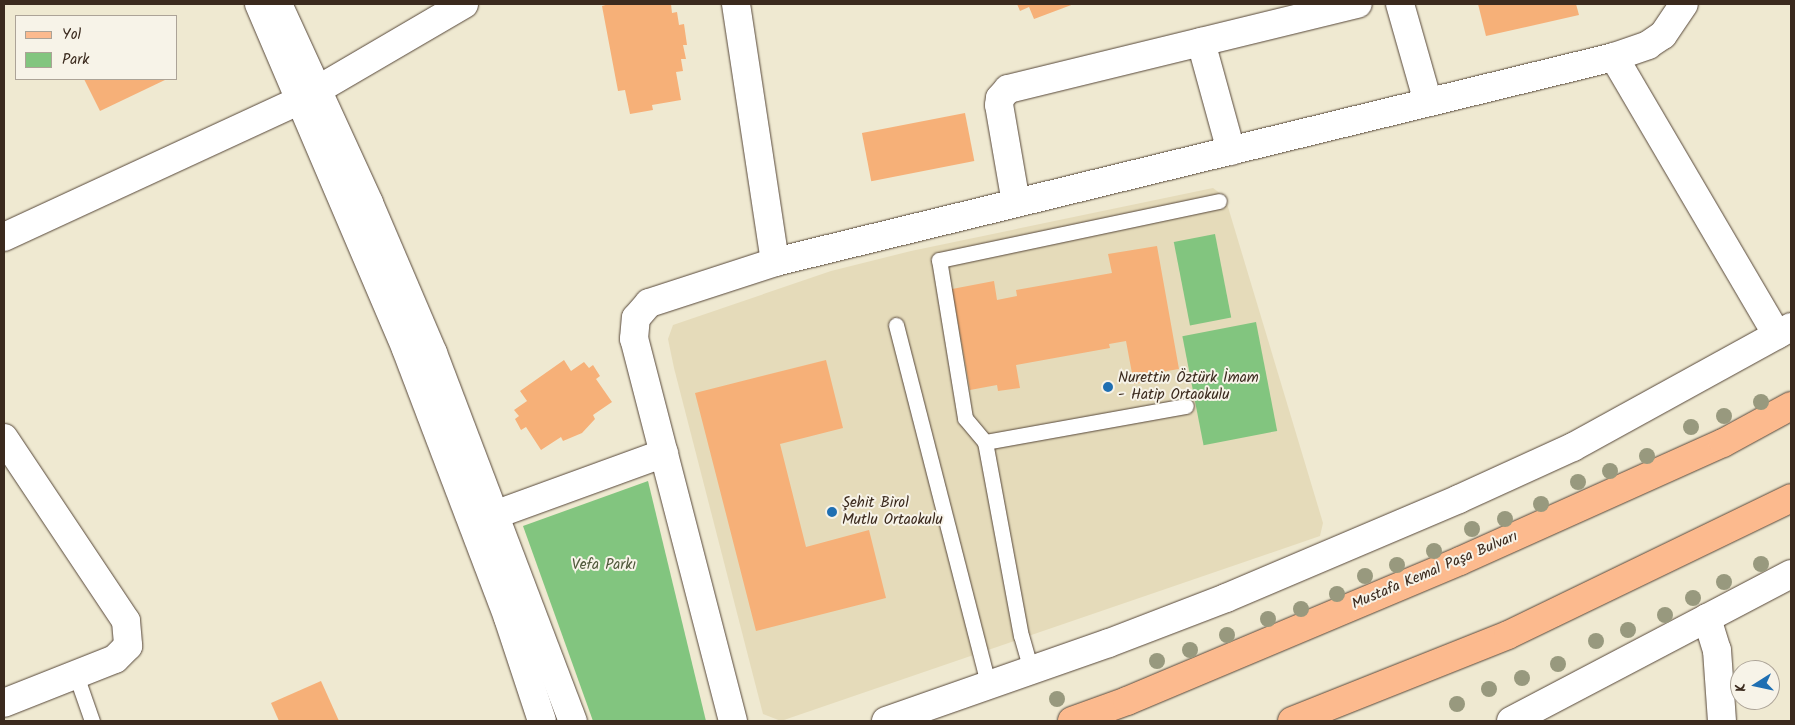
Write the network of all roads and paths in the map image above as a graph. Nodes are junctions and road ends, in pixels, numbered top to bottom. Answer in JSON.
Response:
{"nodes":[{"id":1,"x":259,"y":4,"type":"edge"},
{"id":2,"x":278,"y":4,"type":"edge"},
{"id":3,"x":464,"y":4,"type":"edge"},
{"id":4,"x":736,"y":4,"type":"edge"},
{"id":5,"x":1358,"y":4,"type":"edge"},
{"id":6,"x":1400,"y":4,"type":"edge"},
{"id":7,"x":1684,"y":4,"type":"edge"},
{"id":8,"x":1201,"y":42,"type":"junction"},
{"id":9,"x":1614,"y":57,"type":"junction"},
{"id":10,"x":309,"y":94,"type":"junction"},
{"id":11,"x":1428,"y":102,"type":"junction"},
{"id":12,"x":1231,"y":150,"type":"junction"},
{"id":13,"x":1219,"y":201,"type":"dead end"},
{"id":14,"x":1016,"y":203,"type":"junction"},
{"id":15,"x":4,"y":237,"type":"edge"},
{"id":16,"x":775,"y":262,"type":"junction"},
{"id":17,"x":896,"y":325,"type":"dead end"},
{"id":18,"x":1784,"y":331,"type":"edge"},
{"id":19,"x":1186,"y":406,"type":"dead end"},
{"id":20,"x":1791,"y":406,"type":"edge"},
{"id":21,"x":4,"y":438,"type":"edge"},
{"id":22,"x":986,"y":442,"type":"junction"},
{"id":23,"x":664,"y":453,"type":"junction"},
{"id":24,"x":1791,"y":498,"type":"edge"},
{"id":25,"x":494,"y":515,"type":"junction"},
{"id":26,"x":1791,"y":574,"type":"edge"},
{"id":27,"x":1707,"y":618,"type":"junction"},
{"id":28,"x":1031,"y":670,"type":"junction"},
{"id":29,"x":76,"y":675,"type":"junction"},
{"id":30,"x":988,"y":684,"type":"junction"},
{"id":31,"x":4,"y":703,"type":"edge"},
{"id":32,"x":92,"y":721,"type":"edge"},
{"id":33,"x":542,"y":721,"type":"edge"},
{"id":34,"x":572,"y":721,"type":"edge"},
{"id":35,"x":733,"y":721,"type":"edge"},
{"id":36,"x":886,"y":721,"type":"edge"},
{"id":37,"x":1072,"y":721,"type":"edge"},
{"id":38,"x":1292,"y":721,"type":"edge"},
{"id":39,"x":1511,"y":721,"type":"edge"},
{"id":40,"x":1722,"y":721,"type":"edge"}],
"edges":[{"from":1,"to":10,"type":"street"},
{"from":2,"to":10,"type":"street"},
{"from":3,"to":10,"type":"street"},
{"from":4,"to":16,"type":"street"},
{"from":5,"to":8,"type":"street"},
{"from":6,"to":11,"type":"street"},
{"from":7,"to":9,"type":"street"},
{"from":8,"to":12,"type":"street"},
{"from":8,"to":14,"type":"street"},
{"from":9,"to":11,"type":"street"},
{"from":9,"to":18,"type":"street"},
{"from":10,"to":15,"type":"street"},
{"from":10,"to":25,"type":"street"},
{"from":10,"to":33,"type":"street"},
{"from":11,"to":12,"type":"street"},
{"from":12,"to":14,"type":"street"},
{"from":13,"to":22,"type":"lane"},
{"from":14,"to":16,"type":"street"},
{"from":16,"to":23,"type":"street"},
{"from":17,"to":30,"type":"lane"},
{"from":18,"to":28,"type":"street"},
{"from":19,"to":22,"type":"lane"},
{"from":20,"to":37,"type":"main road","name":"Mustafa Kemal Paşa Bulvarı"},
{"from":21,"to":29,"type":"street"},
{"from":22,"to":28,"type":"lane"},
{"from":23,"to":25,"type":"street"},
{"from":23,"to":35,"type":"street"},
{"from":24,"to":38,"type":"main road"},
{"from":25,"to":34,"type":"street"},
{"from":26,"to":27,"type":"street"},
{"from":27,"to":39,"type":"street"},
{"from":27,"to":40,"type":"street"},
{"from":28,"to":30,"type":"street"},
{"from":29,"to":31,"type":"street"},
{"from":29,"to":32,"type":"lane"},
{"from":30,"to":36,"type":"street"}]}
